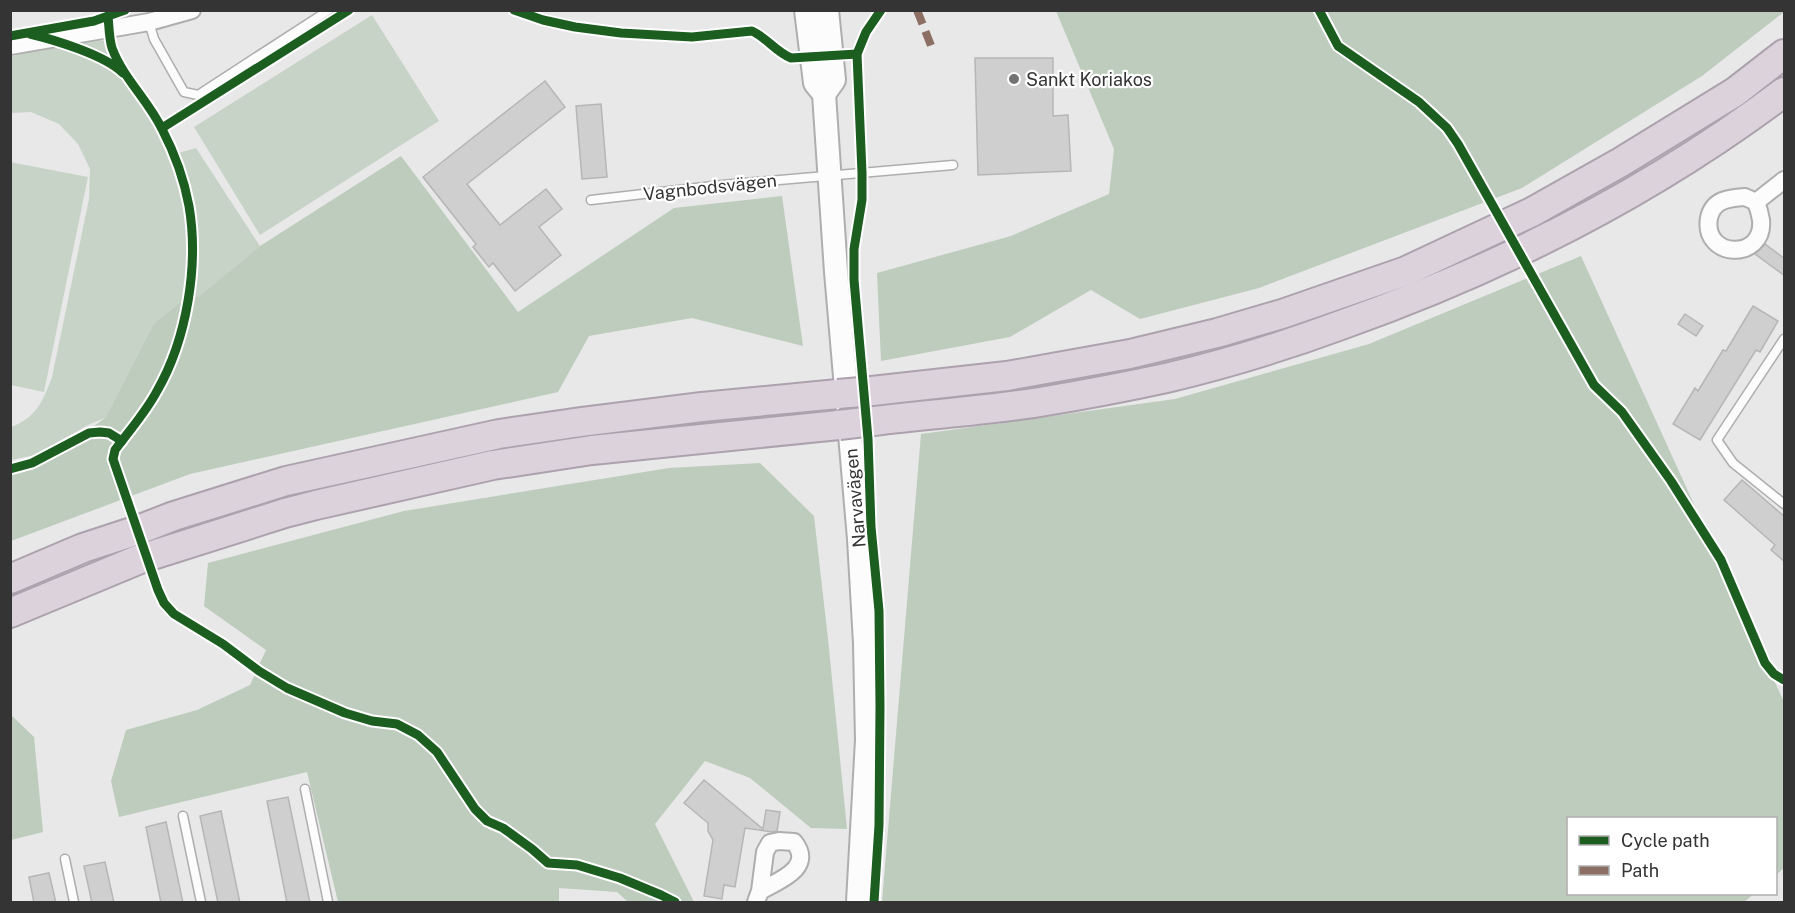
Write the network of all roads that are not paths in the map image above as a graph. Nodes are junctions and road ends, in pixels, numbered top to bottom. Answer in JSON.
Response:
{"nodes":[{"id":1,"x":192,"y":10,"type":"edge"},
{"id":2,"x":329,"y":10,"type":"edge"},
{"id":3,"x":827,"y":10,"type":"edge"},
{"id":4,"x":804,"y":14,"type":"edge"},
{"id":5,"x":149,"y":22,"type":"junction"},
{"id":6,"x":10,"y":46,"type":"edge"},
{"id":7,"x":1785,"y":54,"type":"edge"},
{"id":8,"x":1785,"y":92,"type":"edge"},
{"id":9,"x":824,"y":94,"type":"junction"},
{"id":10,"x":953,"y":165,"type":"dead end"},
{"id":11,"x":829,"y":176,"type":"junction"},
{"id":12,"x":1785,"y":180,"type":"edge"},
{"id":13,"x":591,"y":200,"type":"dead end"},
{"id":14,"x":1756,"y":202,"type":"dead end"},
{"id":15,"x":1785,"y":339,"type":"edge"},
{"id":16,"x":1785,"y":504,"type":"edge"},
{"id":17,"x":10,"y":579,"type":"edge"},
{"id":18,"x":10,"y":613,"type":"edge"},
{"id":19,"x":305,"y":789,"type":"dead end"},
{"id":20,"x":183,"y":816,"type":"dead end"},
{"id":21,"x":65,"y":859,"type":"dead end"},
{"id":22,"x":74,"y":903,"type":"edge"},
{"id":23,"x":201,"y":903,"type":"edge"},
{"id":24,"x":328,"y":903,"type":"edge"},
{"id":25,"x":858,"y":903,"type":"edge"}],
"edges":[{"from":1,"to":5,"type":"street"},
{"from":2,"to":5,"type":"lane"},
{"from":3,"to":9,"type":"main road","name":"Narvavägen"},
{"from":4,"to":9,"type":"main road","name":"Narvavägen"},
{"from":5,"to":6,"type":"street"},
{"from":7,"to":17,"type":"highway","bridge":true},
{"from":8,"to":18,"type":"highway","bridge":true},
{"from":9,"to":11,"type":"main road","name":"Narvavägen"},
{"from":10,"to":11,"type":"lane","name":"Vagnbodsvägen"},
{"from":11,"to":13,"type":"lane","name":"Vagnbodsvägen"},
{"from":11,"to":25,"type":"main road","name":"Narvavägen"},
{"from":12,"to":14,"type":"street"},
{"from":15,"to":16,"type":"lane"},
{"from":19,"to":24,"type":"lane"},
{"from":20,"to":23,"type":"lane"},
{"from":21,"to":22,"type":"lane"}]}
